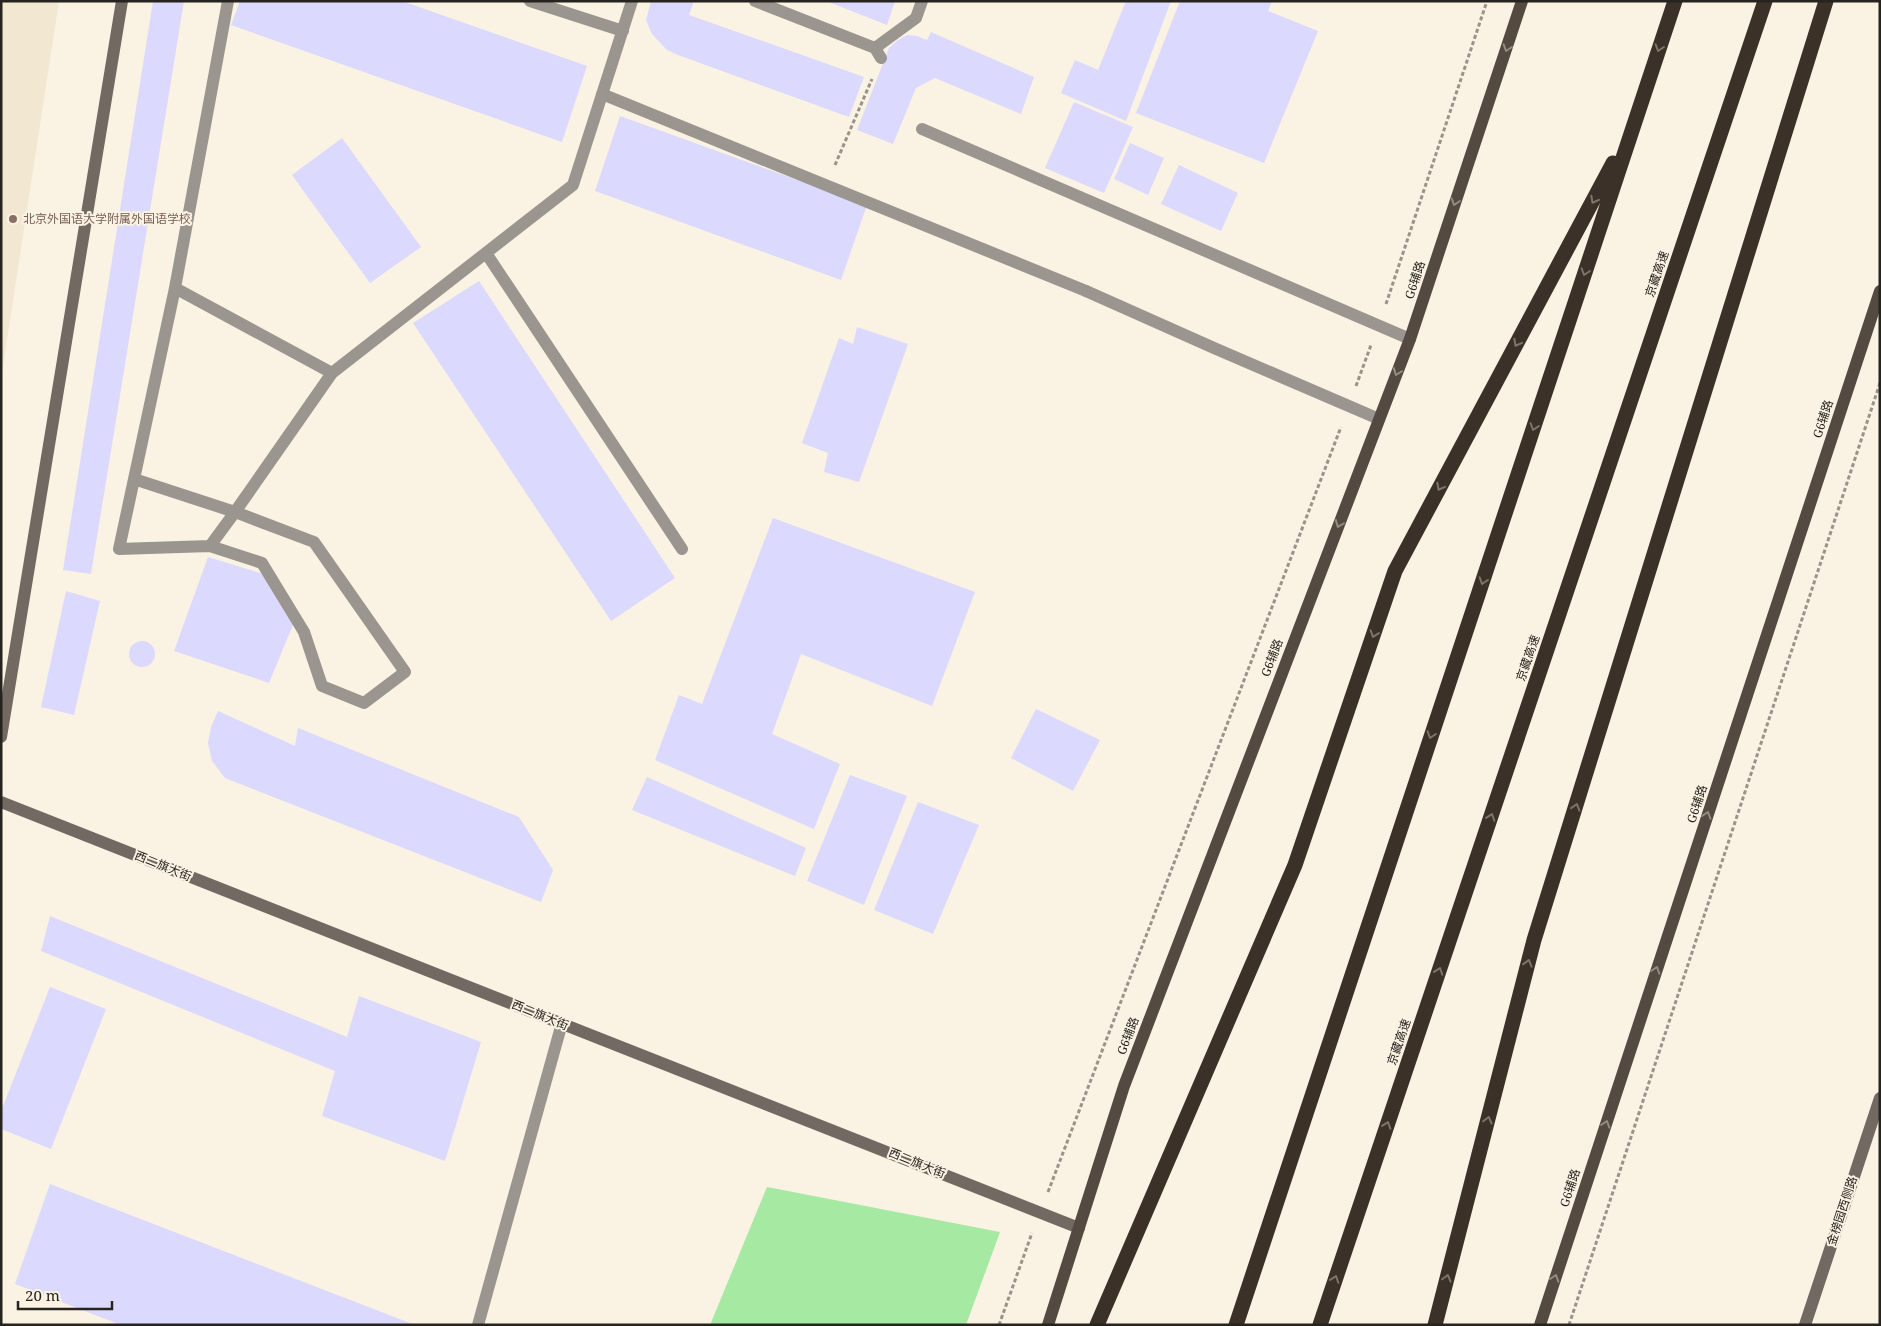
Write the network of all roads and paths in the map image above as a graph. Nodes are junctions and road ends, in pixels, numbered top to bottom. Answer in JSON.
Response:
{"nodes":[{"id":1,"x":122,"y":1,"type":"edge"},
{"id":2,"x":228,"y":1,"type":"edge"},
{"id":3,"x":530,"y":1,"type":"edge"},
{"id":4,"x":632,"y":1,"type":"edge"},
{"id":5,"x":755,"y":1,"type":"edge"},
{"id":6,"x":922,"y":1,"type":"edge"},
{"id":7,"x":1487,"y":1,"type":"edge"},
{"id":8,"x":1522,"y":1,"type":"edge"},
{"id":9,"x":1674,"y":1,"type":"edge"},
{"id":10,"x":1765,"y":1,"type":"edge"},
{"id":11,"x":1826,"y":1,"type":"edge"},
{"id":12,"x":623,"y":31,"type":"junction"},
{"id":13,"x":878,"y":53,"type":"junction"},
{"id":14,"x":602,"y":94,"type":"junction"},
{"id":15,"x":1633,"y":126,"type":"junction"},
{"id":16,"x":922,"y":129,"type":"dead end"},
{"id":17,"x":826,"y":185,"type":"junction"},
{"id":18,"x":486,"y":253,"type":"junction"},
{"id":19,"x":175,"y":288,"type":"junction"},
{"id":20,"x":1880,"y":291,"type":"edge"},
{"id":21,"x":1379,"y":326,"type":"junction"},
{"id":22,"x":1410,"y":339,"type":"junction"},
{"id":23,"x":332,"y":373,"type":"junction"},
{"id":24,"x":1880,"y":383,"type":"edge"},
{"id":25,"x":1349,"y":406,"type":"junction"},
{"id":26,"x":1379,"y":419,"type":"junction"},
{"id":27,"x":134,"y":479,"type":"junction"},
{"id":28,"x":235,"y":512,"type":"junction"},
{"id":29,"x":210,"y":546,"type":"junction"},
{"id":30,"x":682,"y":549,"type":"dead end"},
{"id":31,"x":1,"y":737,"type":"edge"},
{"id":32,"x":1,"y":802,"type":"edge"},
{"id":33,"x":562,"y":1023,"type":"junction"},
{"id":34,"x":1880,"y":1098,"type":"edge"},
{"id":35,"x":1040,"y":1212,"type":"junction"},
{"id":36,"x":1079,"y":1228,"type":"junction"},
{"id":37,"x":478,"y":1325,"type":"edge"},
{"id":38,"x":999,"y":1325,"type":"edge"},
{"id":39,"x":1048,"y":1325,"type":"edge"},
{"id":40,"x":1097,"y":1325,"type":"edge"},
{"id":41,"x":1236,"y":1325,"type":"edge"},
{"id":42,"x":1320,"y":1325,"type":"edge"},
{"id":43,"x":1435,"y":1325,"type":"edge"},
{"id":44,"x":1540,"y":1325,"type":"edge"},
{"id":45,"x":1569,"y":1325,"type":"edge"},
{"id":46,"x":1805,"y":1325,"type":"edge"}],
"edges":[{"from":1,"to":31,"type":"main road"},
{"from":2,"to":19,"type":"street"},
{"from":3,"to":12,"type":"street"},
{"from":4,"to":12,"type":"street"},
{"from":5,"to":13,"type":"street"},
{"from":6,"to":13,"type":"street"},
{"from":7,"to":21,"type":"path"},
{"from":8,"to":22,"type":"main road","name":"G6辅路","one_way":true},
{"from":9,"to":15,"type":"highway","one_way":true},
{"from":42,"to":10,"type":"highway","name":"京藏高速","one_way":true},
{"from":43,"to":11,"type":"highway","one_way":true},
{"from":12,"to":14,"type":"street"},
{"from":13,"to":17,"type":"path"},
{"from":14,"to":17,"type":"street"},
{"from":14,"to":18,"type":"street"},
{"from":15,"to":40,"type":"highway","one_way":true},
{"from":15,"to":41,"type":"highway","one_way":true},
{"from":16,"to":21,"type":"street"},
{"from":17,"to":25,"type":"street"},
{"from":18,"to":23,"type":"street"},
{"from":18,"to":30,"type":"street"},
{"from":19,"to":23,"type":"street"},
{"from":19,"to":27,"type":"street"},
{"from":44,"to":20,"type":"main road","name":"G6辅路","one_way":true},
{"from":21,"to":22,"type":"street"},
{"from":21,"to":25,"type":"path"},
{"from":22,"to":26,"type":"main road","name":"G6辅路","one_way":true},
{"from":23,"to":28,"type":"street"},
{"from":24,"to":45,"type":"path"},
{"from":25,"to":26,"type":"street"},
{"from":25,"to":35,"type":"path"},
{"from":26,"to":36,"type":"main road","name":"G6辅路","one_way":true},
{"from":27,"to":28,"type":"street"},
{"from":27,"to":29,"type":"street"},
{"from":28,"to":29,"type":"street"},
{"from":28,"to":29,"type":"street"},
{"from":32,"to":33,"type":"main road","name":"西二旗大街"},
{"from":33,"to":35,"type":"main road","name":"西二旗大街"},
{"from":33,"to":37,"type":"street"},
{"from":34,"to":46,"type":"main road","name":"金榜园西侧路"},
{"from":35,"to":36,"type":"main road","name":"西二旗大街"},
{"from":35,"to":38,"type":"path"},
{"from":36,"to":39,"type":"main road","name":"G6辅路"}]}
